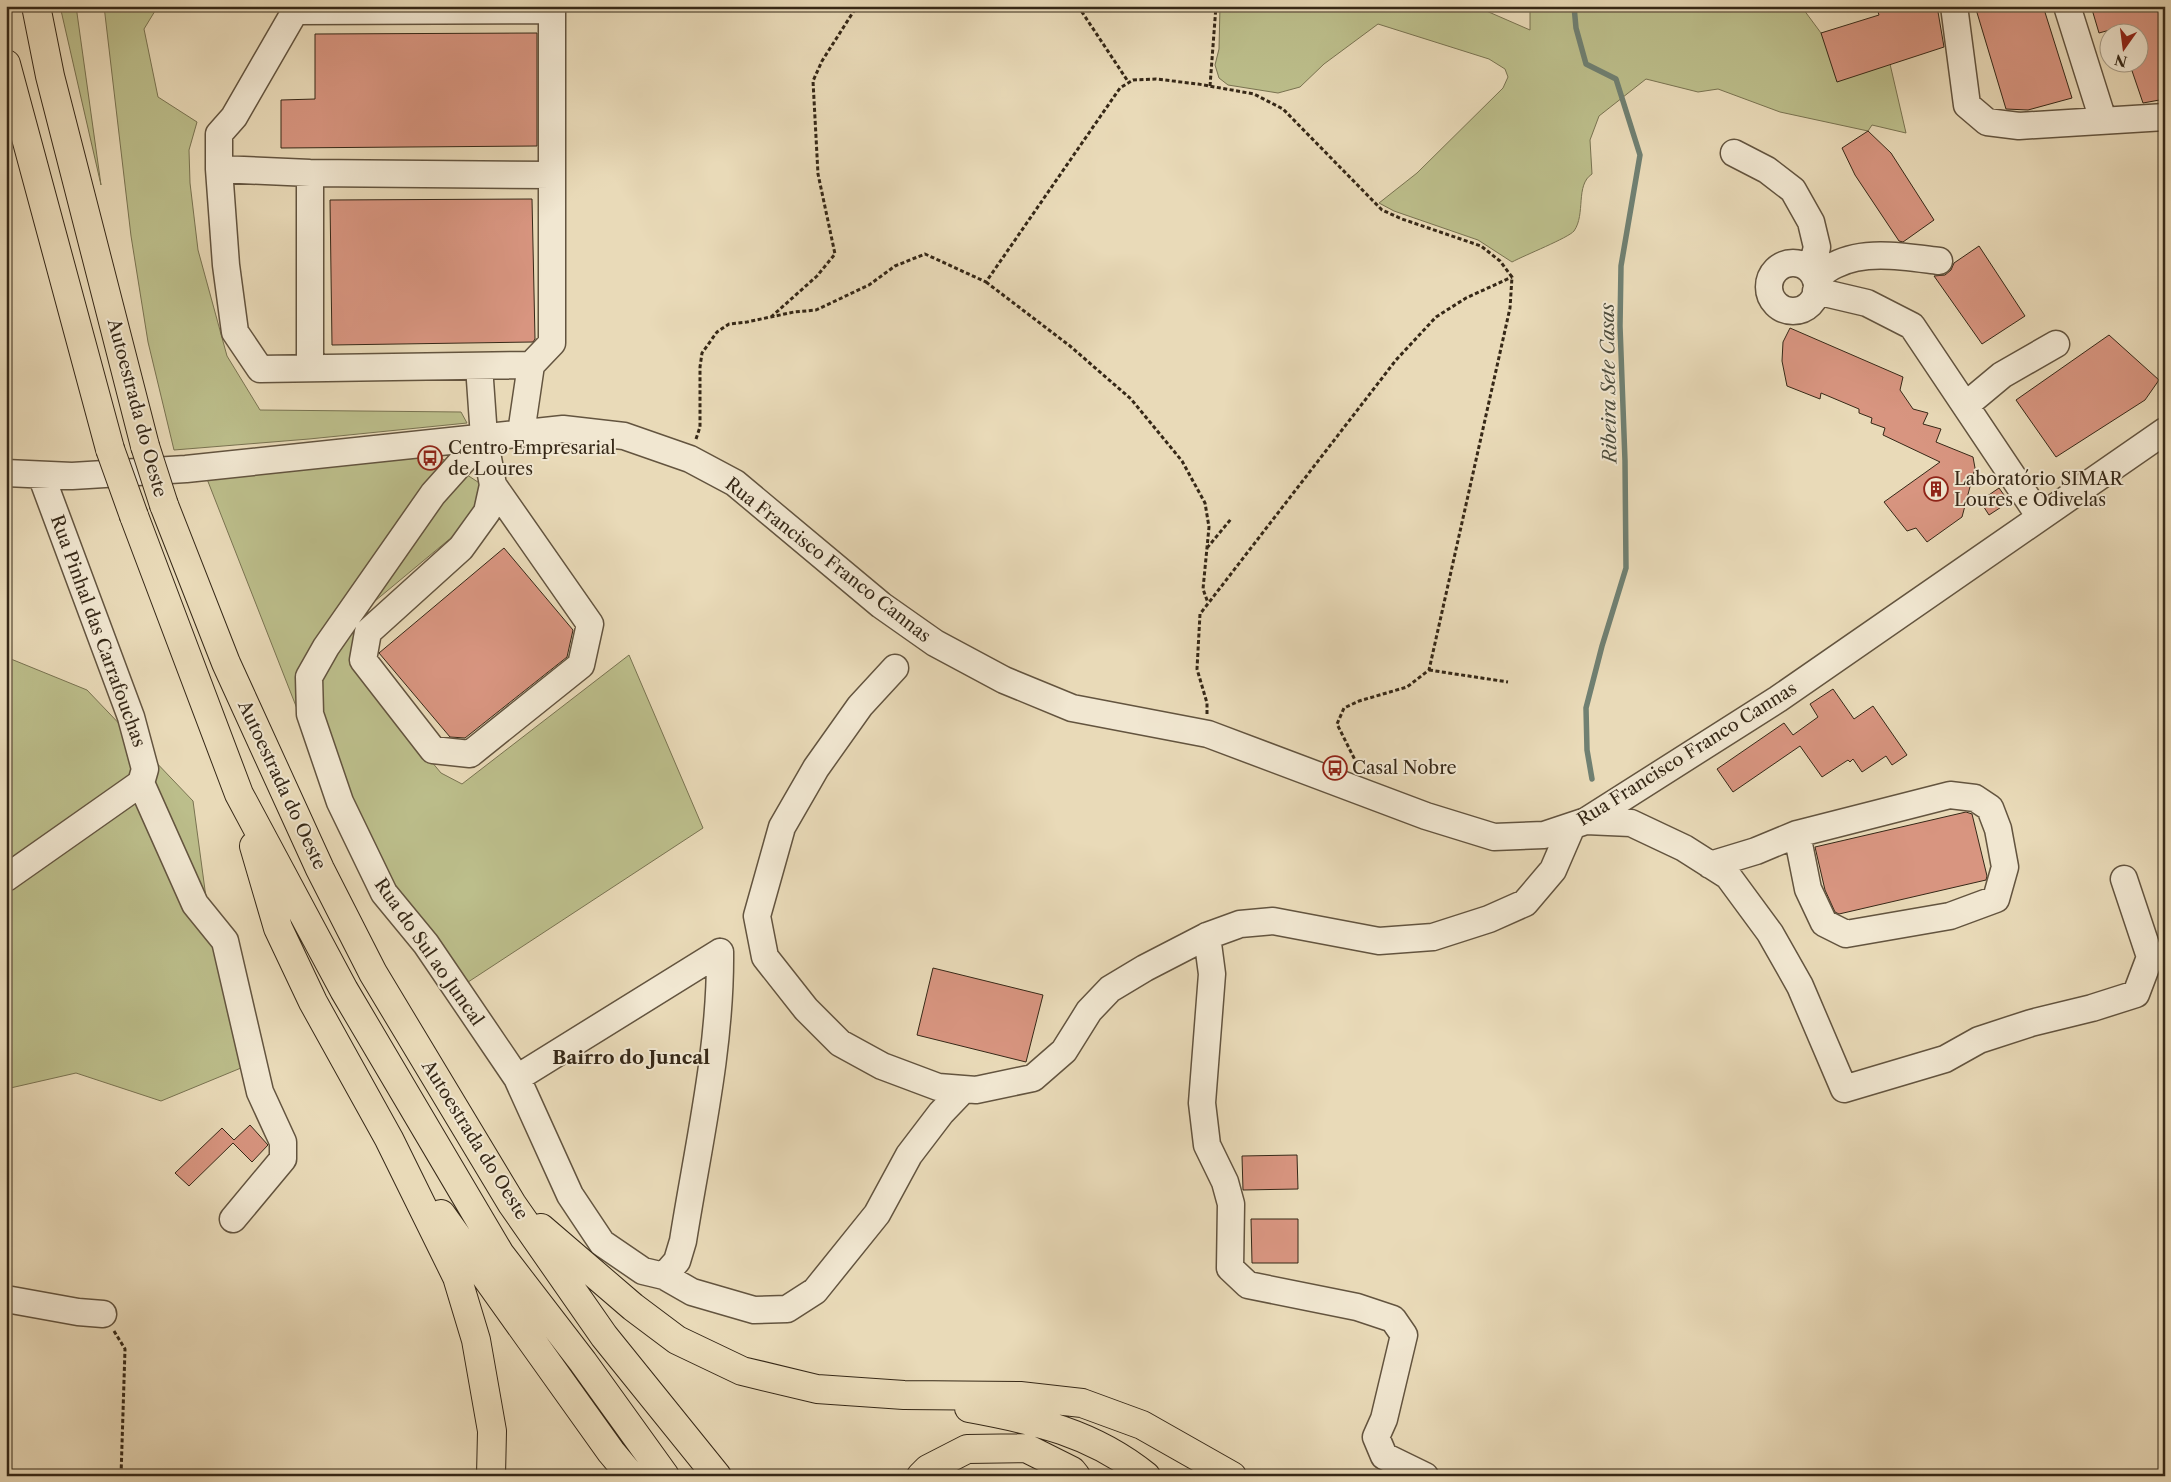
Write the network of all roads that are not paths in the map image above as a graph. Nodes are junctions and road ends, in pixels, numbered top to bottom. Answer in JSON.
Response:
{"nodes":[{"id":1,"x":36,"y":6,"type":"edge"},
{"id":2,"x":1954,"y":6,"type":"edge"},
{"id":3,"x":2067,"y":6,"type":"edge"},
{"id":4,"x":552,"y":8,"type":"edge"},
{"id":5,"x":296,"y":9,"type":"edge"},
{"id":6,"x":6,"y":64,"type":"edge"},
{"id":7,"x":2165,"y":117,"type":"edge"},
{"id":8,"x":2103,"y":120,"type":"junction"},
{"id":9,"x":1734,"y":153,"type":"dead end"},
{"id":10,"x":219,"y":169,"type":"junction"},
{"id":11,"x":310,"y":173,"type":"junction"},
{"id":12,"x":552,"y":175,"type":"junction"},
{"id":13,"x":1939,"y":261,"type":"dead end"},
{"id":14,"x":1814,"y":280,"type":"junction"},
{"id":15,"x":2056,"y":344,"type":"dead end"},
{"id":16,"x":479,"y":366,"type":"junction"},
{"id":17,"x":530,"y":366,"type":"junction"},
{"id":18,"x":310,"y":368,"type":"junction"},
{"id":19,"x":1966,"y":405,"type":"junction"},
{"id":20,"x":2165,"y":431,"type":"edge"},
{"id":21,"x":521,"y":434,"type":"junction"},
{"id":22,"x":484,"y":437,"type":"junction"},
{"id":23,"x":6,"y":473,"type":"edge"},
{"id":24,"x":41,"y":474,"type":"junction"},
{"id":25,"x":493,"y":485,"type":"junction"},
{"id":26,"x":2040,"y":517,"type":"junction"},
{"id":27,"x":895,"y":668,"type":"dead end"},
{"id":28,"x":141,"y":783,"type":"junction"},
{"id":29,"x":239,"y":794,"type":"junction"},
{"id":30,"x":1579,"y":823,"type":"junction"},
{"id":31,"x":1797,"y":834,"type":"junction"},
{"id":32,"x":1710,"y":865,"type":"junction"},
{"id":33,"x":6,"y":878,"type":"edge"},
{"id":34,"x":2124,"y":880,"type":"dead end"},
{"id":35,"x":1207,"y":936,"type":"junction"},
{"id":36,"x":516,"y":1078,"type":"junction"},
{"id":37,"x":964,"y":1089,"type":"junction"},
{"id":38,"x":389,"y":1139,"type":"junction"},
{"id":39,"x":512,"y":1204,"type":"junction"},
{"id":40,"x":232,"y":1219,"type":"dead end"},
{"id":41,"x":664,"y":1276,"type":"junction"},
{"id":42,"x":6,"y":1299,"type":"edge"},
{"id":43,"x":103,"y":1314,"type":"road end"},
{"id":44,"x":904,"y":1396,"type":"junction"},
{"id":45,"x":490,"y":1476,"type":"edge"},
{"id":46,"x":631,"y":1476,"type":"edge"},
{"id":47,"x":665,"y":1476,"type":"edge"},
{"id":48,"x":716,"y":1476,"type":"edge"},
{"id":49,"x":921,"y":1476,"type":"edge"},
{"id":50,"x":1076,"y":1476,"type":"edge"},
{"id":51,"x":1146,"y":1476,"type":"edge"},
{"id":52,"x":1232,"y":1476,"type":"edge"},
{"id":53,"x":1425,"y":1476,"type":"edge"}],
"edges":[{"from":1,"to":39,"type":"highway","name":"Autoestrada do Oeste","bridge":true},
{"from":2,"to":8,"type":"street"},
{"from":3,"to":8,"type":"street"},
{"from":4,"to":5,"type":"street"},
{"from":4,"to":12,"type":"street"},
{"from":5,"to":10,"type":"street"},
{"from":6,"to":29,"type":"highway","name":"Autoestrada do Oeste","bridge":true},
{"from":7,"to":8,"type":"street"},
{"from":9,"to":14,"type":"street"},
{"from":10,"to":11,"type":"street"},
{"from":10,"to":18,"type":"street"},
{"from":11,"to":12,"type":"street"},
{"from":11,"to":18,"type":"street"},
{"from":12,"to":17,"type":"street"},
{"from":13,"to":14,"type":"street"},
{"from":14,"to":19,"type":"street"},
{"from":15,"to":19,"type":"street"},
{"from":16,"to":17,"type":"street"},
{"from":16,"to":18,"type":"street"},
{"from":16,"to":22,"type":"street"},
{"from":17,"to":21,"type":"street"},
{"from":19,"to":26,"type":"street"},
{"from":20,"to":26,"type":"street","name":"Rua Francisco Franco Cannas"},
{"from":21,"to":22,"type":"street","name":"Rua Francisco Franco Cannas"},
{"from":21,"to":30,"type":"street","name":"Rua Francisco Franco Cannas"},
{"from":22,"to":24,"type":"street","name":"Rua Francisco Franco Cannas"},
{"from":22,"to":25,"type":"street"},
{"from":22,"to":36,"type":"street","name":"Rua do Sul ao Juncal"},
{"from":23,"to":24,"type":"street","name":"Rua Francisco Franco Cannas"},
{"from":24,"to":28,"type":"street","name":"Rua Pinhal das Carrafouchas"},
{"from":25,"to":25,"type":"street"},
{"from":26,"to":30,"type":"street","name":"Rua Francisco Franco Cannas"},
{"from":27,"to":37,"type":"street"},
{"from":28,"to":33,"type":"street"},
{"from":28,"to":40,"type":"street","name":"Rua Pinhal das Carrafouchas"},
{"from":29,"to":38,"type":"highway"},
{"from":29,"to":47,"type":"highway","name":"Autoestrada do Oeste"},
{"from":30,"to":32,"type":"street"},
{"from":30,"to":35,"type":"street"},
{"from":31,"to":31,"type":"street"},
{"from":31,"to":32,"type":"street"},
{"from":32,"to":34,"type":"street"},
{"from":35,"to":37,"type":"street"},
{"from":35,"to":53,"type":"street"},
{"from":36,"to":41,"type":"street","name":"Rua do Sul ao Juncal"},
{"from":36,"to":41,"type":"street"},
{"from":37,"to":41,"type":"street","name":"Rua do Sul ao Juncal"},
{"from":38,"to":45,"type":"highway"},
{"from":38,"to":46,"type":"highway"},
{"from":39,"to":44,"type":"highway"},
{"from":39,"to":48,"type":"highway","name":"Autoestrada do Oeste"},
{"from":42,"to":43,"type":"street"},
{"from":44,"to":51,"type":"highway"},
{"from":44,"to":52,"type":"highway"},
{"from":49,"to":50,"type":"highway"}]}
